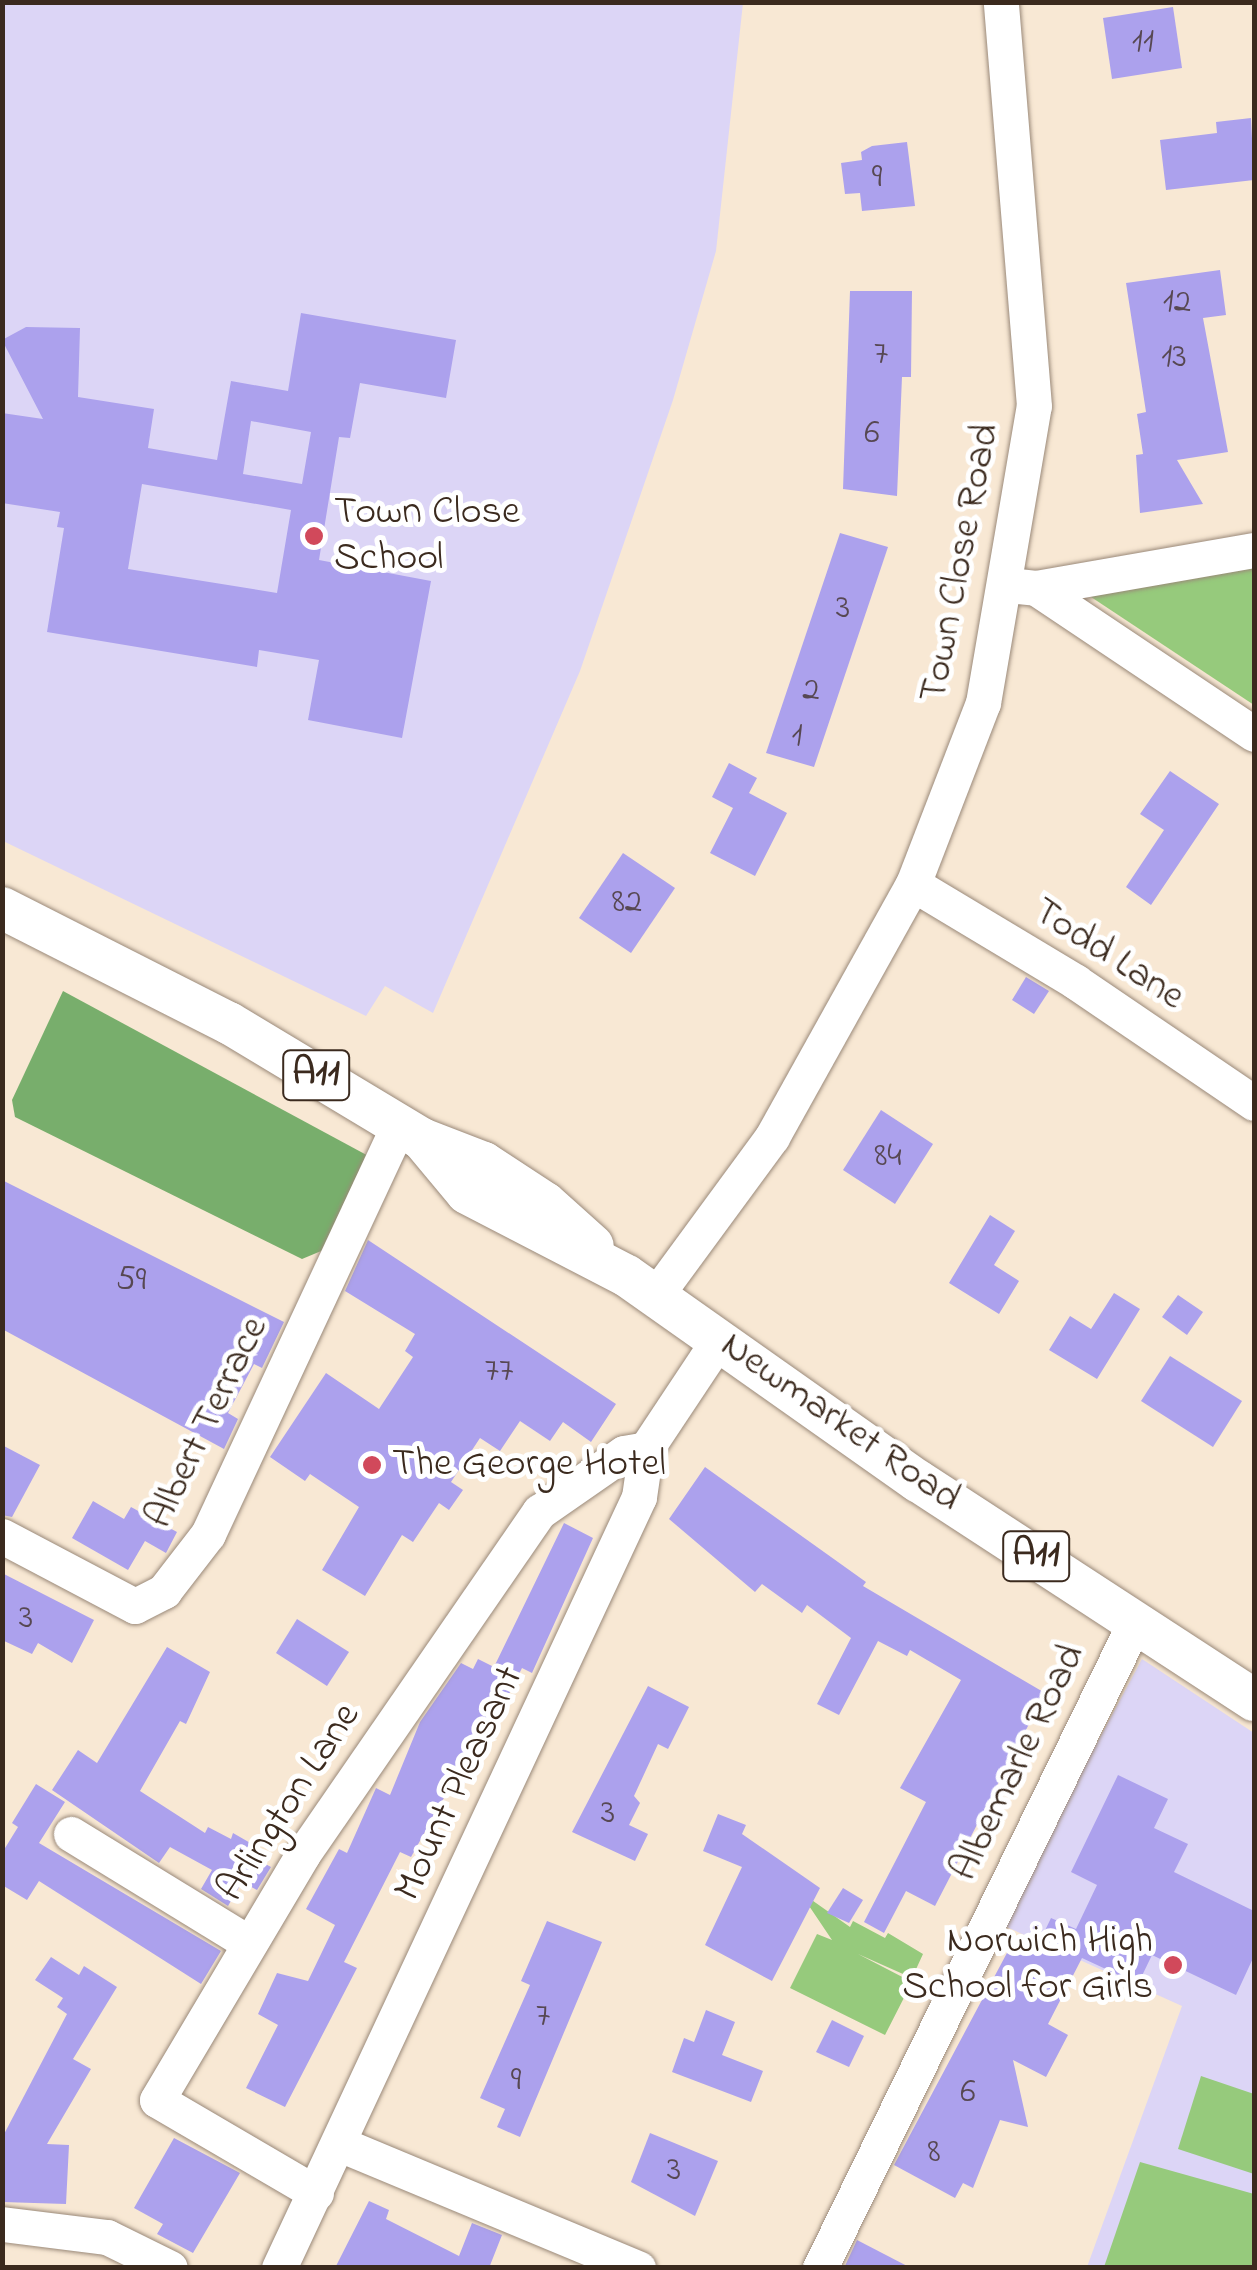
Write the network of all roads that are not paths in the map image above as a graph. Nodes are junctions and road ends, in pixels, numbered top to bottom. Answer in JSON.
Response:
{"nodes":[{"id":1,"x":1002,"y":2,"type":"edge"},
{"id":2,"x":1254,"y":550,"type":"edge"},
{"id":3,"x":1022,"y":586,"type":"junction"},
{"id":4,"x":1254,"y":734,"type":"edge"},
{"id":5,"x":914,"y":884,"type":"junction"},
{"id":6,"x":2,"y":908,"type":"edge"},
{"id":7,"x":1254,"y":1102,"type":"edge"},
{"id":8,"x":411,"y":1132,"type":"junction"},
{"id":9,"x":641,"y":1286,"type":"junction"},
{"id":10,"x":719,"y":1340,"type":"junction"},
{"id":11,"x":646,"y":1449,"type":"junction"},
{"id":12,"x":2,"y":1536,"type":"edge"},
{"id":13,"x":1136,"y":1620,"type":"junction"},
{"id":14,"x":1254,"y":1700,"type":"edge"},
{"id":15,"x":71,"y":1834,"type":"dead end"},
{"id":16,"x":249,"y":1943,"type":"junction"},
{"id":17,"x":342,"y":2145,"type":"junction"},
{"id":18,"x":316,"y":2193,"type":"junction"},
{"id":19,"x":2,"y":2224,"type":"edge"},
{"id":20,"x":170,"y":2268,"type":"edge"},
{"id":21,"x":279,"y":2268,"type":"edge"},
{"id":22,"x":638,"y":2268,"type":"edge"},
{"id":23,"x":820,"y":2268,"type":"edge"}],
"edges":[{"from":1,"to":3,"type":"street","name":"Town Close Road"},
{"from":2,"to":3,"type":"street"},
{"from":3,"to":4,"type":"street"},
{"from":3,"to":5,"type":"street","name":"Town Close Road"},
{"from":5,"to":7,"type":"street","name":"Todd Lane"},
{"from":5,"to":9,"type":"street","name":"Town Close Road"},
{"from":6,"to":8,"type":"main road","name":"Newmarket Road","number":"A11"},
{"from":8,"to":9,"type":"main road","name":"Newmarket Road","number":"A11"},
{"from":8,"to":12,"type":"street","name":"Albert Terrace"},
{"from":9,"to":10,"type":"main road","name":"Newmarket Road","number":"A11"},
{"from":10,"to":11,"type":"street","name":"Mount Pleasant"},
{"from":10,"to":13,"type":"main road","name":"Newmarket Road","number":"A11"},
{"from":11,"to":16,"type":"street","name":"Arlington Lane"},
{"from":11,"to":17,"type":"street","name":"Mount Pleasant"},
{"from":13,"to":14,"type":"main road","name":"Newmarket Road","number":"A11"},
{"from":13,"to":23,"type":"street","name":"Albemarle Road"},
{"from":15,"to":16,"type":"street"},
{"from":16,"to":18,"type":"street","name":"Arlington Lane"},
{"from":17,"to":18,"type":"street","name":"Mount Pleasant"},
{"from":17,"to":22,"type":"street"},
{"from":18,"to":21,"type":"street","name":"Mount Pleasant"},
{"from":19,"to":20,"type":"street"}]}
